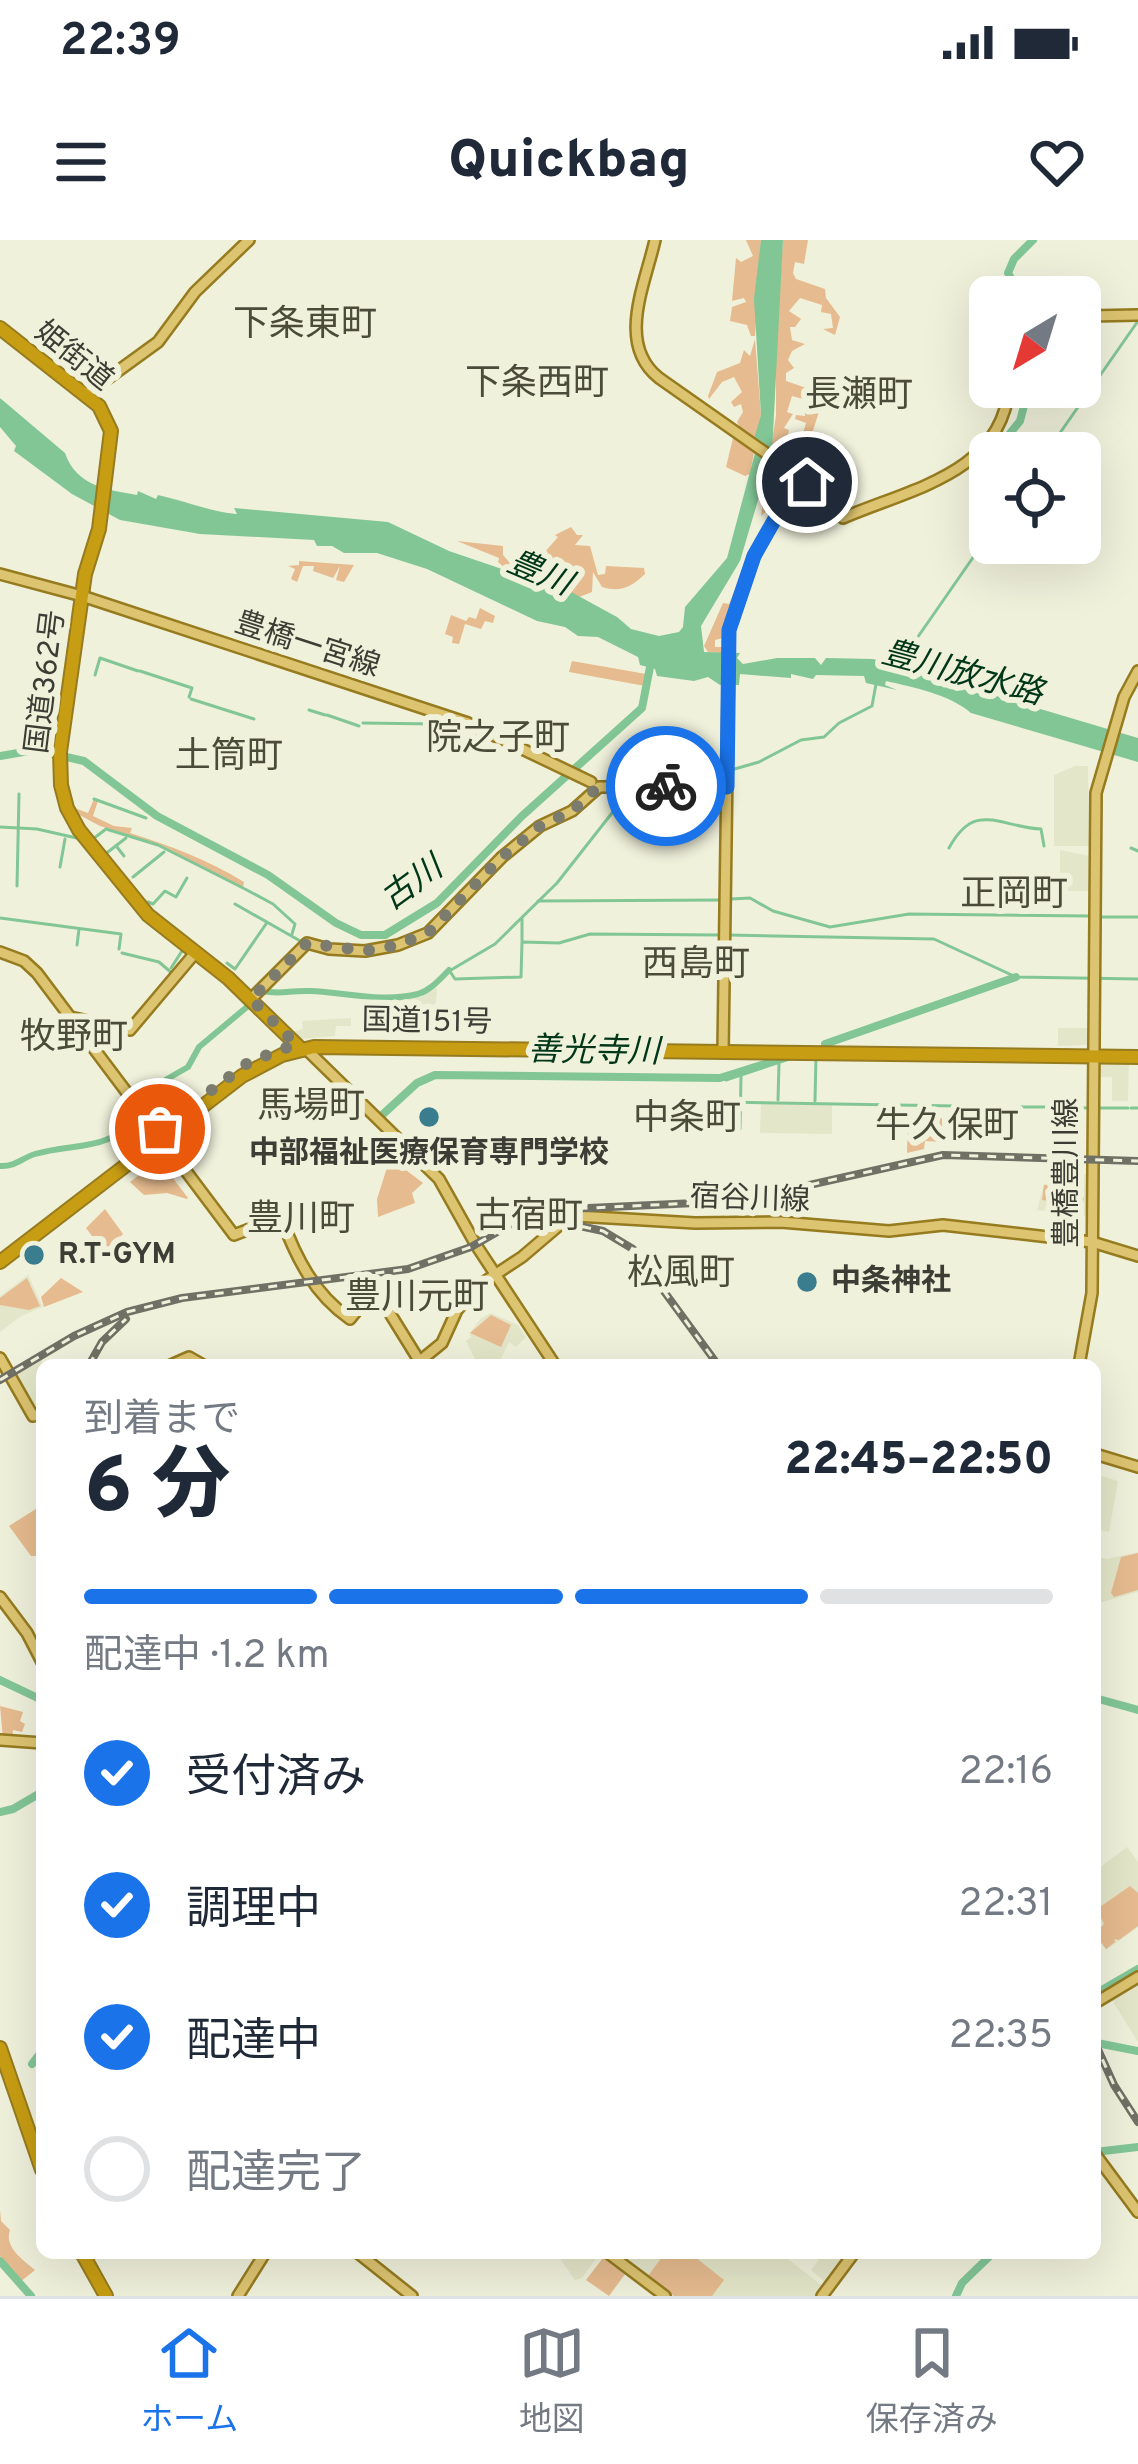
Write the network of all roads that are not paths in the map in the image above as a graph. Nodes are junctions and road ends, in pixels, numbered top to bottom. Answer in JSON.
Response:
{"nodes":[{"id":1,"x":249,"y":240,"type":"edge"},
{"id":2,"x":655,"y":240,"type":"edge"},
{"id":3,"x":1138,"y":315,"type":"edge"},
{"id":4,"x":1101,"y":316,"type":"edge"},
{"id":5,"x":0,"y":328,"type":"edge"},
{"id":6,"x":85,"y":395,"type":"junction"},
{"id":7,"x":1005,"y":408,"type":"edge"},
{"id":8,"x":111,"y":427,"type":"joint"},
{"id":9,"x":803,"y":479,"type":"junction"},
{"id":10,"x":0,"y":574,"type":"edge"},
{"id":11,"x":82,"y":596,"type":"junction"},
{"id":12,"x":1138,"y":673,"type":"edge"},
{"id":13,"x":591,"y":782,"type":"dead end"},
{"id":14,"x":727,"y":787,"type":"junction"},
{"id":15,"x":0,"y":952,"type":"edge"},
{"id":16,"x":195,"y":953,"type":"junction"},
{"id":17,"x":256,"y":1004,"type":"junction"},
{"id":18,"x":70,"y":1017,"type":"junction"},
{"id":19,"x":301,"y":1046,"type":"junction"},
{"id":20,"x":723,"y":1048,"type":"junction"},
{"id":21,"x":1092,"y":1053,"type":"junction"},
{"id":22,"x":1138,"y":1054,"type":"edge"},
{"id":23,"x":158,"y":1135,"type":"junction"},
{"id":24,"x":1092,"y":1242,"type":"junction"},
{"id":25,"x":0,"y":1251,"type":"edge"},
{"id":26,"x":1138,"y":1256,"type":"edge"},
{"id":27,"x":0,"y":1262,"type":"edge"},
{"id":28,"x":495,"y":1272,"type":"junction"},
{"id":29,"x":0,"y":1358,"type":"edge"},
{"id":30,"x":415,"y":1359,"type":"edge"},
{"id":31,"x":424,"y":1359,"type":"edge"},
{"id":32,"x":551,"y":1359,"type":"edge"},
{"id":33,"x":1080,"y":1359,"type":"edge"},
{"id":34,"x":36,"y":1415,"type":"edge"},
{"id":35,"x":1101,"y":1456,"type":"edge"},
{"id":36,"x":1138,"y":1467,"type":"edge"},
{"id":37,"x":0,"y":1594,"type":"edge"},
{"id":38,"x":36,"y":1644,"type":"edge"},
{"id":39,"x":36,"y":1650,"type":"edge"},
{"id":40,"x":0,"y":1740,"type":"edge"},
{"id":41,"x":36,"y":1743,"type":"edge"},
{"id":42,"x":1138,"y":1975,"type":"edge"},
{"id":43,"x":1101,"y":1997,"type":"edge"},
{"id":44,"x":0,"y":2048,"type":"edge"},
{"id":45,"x":0,"y":2063,"type":"edge"},
{"id":46,"x":15,"y":2104,"type":"junction"},
{"id":47,"x":36,"y":2159,"type":"edge"},
{"id":48,"x":1101,"y":2162,"type":"edge"},
{"id":49,"x":1138,"y":2212,"type":"edge"},
{"id":50,"x":83,"y":2259,"type":"edge"},
{"id":51,"x":261,"y":2259,"type":"edge"},
{"id":52,"x":362,"y":2259,"type":"edge"},
{"id":53,"x":616,"y":2259,"type":"edge"},
{"id":54,"x":850,"y":2259,"type":"edge"},
{"id":55,"x":104,"y":2296,"type":"edge"},
{"id":56,"x":238,"y":2296,"type":"edge"},
{"id":57,"x":408,"y":2296,"type":"edge"},
{"id":58,"x":665,"y":2296,"type":"edge"},
{"id":59,"x":822,"y":2296,"type":"edge"}],
"edges":[{"from":1,"to":6,"type":"main road"},
{"from":2,"to":9,"type":"main road"},
{"from":3,"to":4,"type":"main road"},
{"from":5,"to":6,"type":"highway","name":"姫街道"},
{"from":6,"to":8,"type":"highway","name":"姫街道"},
{"from":7,"to":9,"type":"main road"},
{"from":8,"to":11,"type":"highway","name":"国道362号"},
{"from":9,"to":14,"type":"main road"},
{"from":10,"to":11,"type":"main road","name":"豊橋一宮線"},
{"from":11,"to":13,"type":"main road","name":"豊橋一宮線"},
{"from":11,"to":16,"type":"highway","name":"国道362号"},
{"from":12,"to":21,"type":"main road","name":"豊橋豊川線"},
{"from":14,"to":17,"type":"main road"},
{"from":14,"to":20,"type":"main road"},
{"from":15,"to":18,"type":"main road"},
{"from":16,"to":17,"type":"highway","name":"国道362号"},
{"from":16,"to":18,"type":"main road"},
{"from":17,"to":19,"type":"highway","name":"国道362号"},
{"from":18,"to":23,"type":"main road"},
{"from":19,"to":20,"type":"highway","name":"国道151号"},
{"from":19,"to":23,"type":"highway","name":"国道151号"},
{"from":19,"to":28,"type":"main road"},
{"from":20,"to":21,"type":"highway","name":"国道151号"},
{"from":21,"to":22,"type":"highway","name":"国道151号"},
{"from":21,"to":24,"type":"main road","name":"豊橋豊川線"},
{"from":23,"to":25,"type":"highway","name":"国道151号"},
{"from":23,"to":27,"type":"highway","name":"国道151号"},
{"from":23,"to":30,"type":"main road"},
{"from":24,"to":26,"type":"main road","name":"宿谷川線"},
{"from":24,"to":28,"type":"main road","name":"宿谷川線"},
{"from":24,"to":33,"type":"main road","name":"豊橋豊川線"},
{"from":28,"to":31,"type":"main road","name":"宿谷川線"},
{"from":28,"to":32,"type":"main road"},
{"from":29,"to":34,"type":"main road"},
{"from":35,"to":36,"type":"main road"},
{"from":37,"to":38,"type":"main road"},
{"from":37,"to":39,"type":"main road"},
{"from":40,"to":41,"type":"main road"},
{"from":42,"to":43,"type":"main road"},
{"from":44,"to":46,"type":"highway"},
{"from":45,"to":46,"type":"highway"},
{"from":46,"to":47,"type":"highway"},
{"from":48,"to":49,"type":"main road"},
{"from":50,"to":55,"type":"highway"},
{"from":51,"to":56,"type":"main road"},
{"from":52,"to":57,"type":"main road"},
{"from":53,"to":58,"type":"main road"},
{"from":54,"to":59,"type":"main road"}]}
